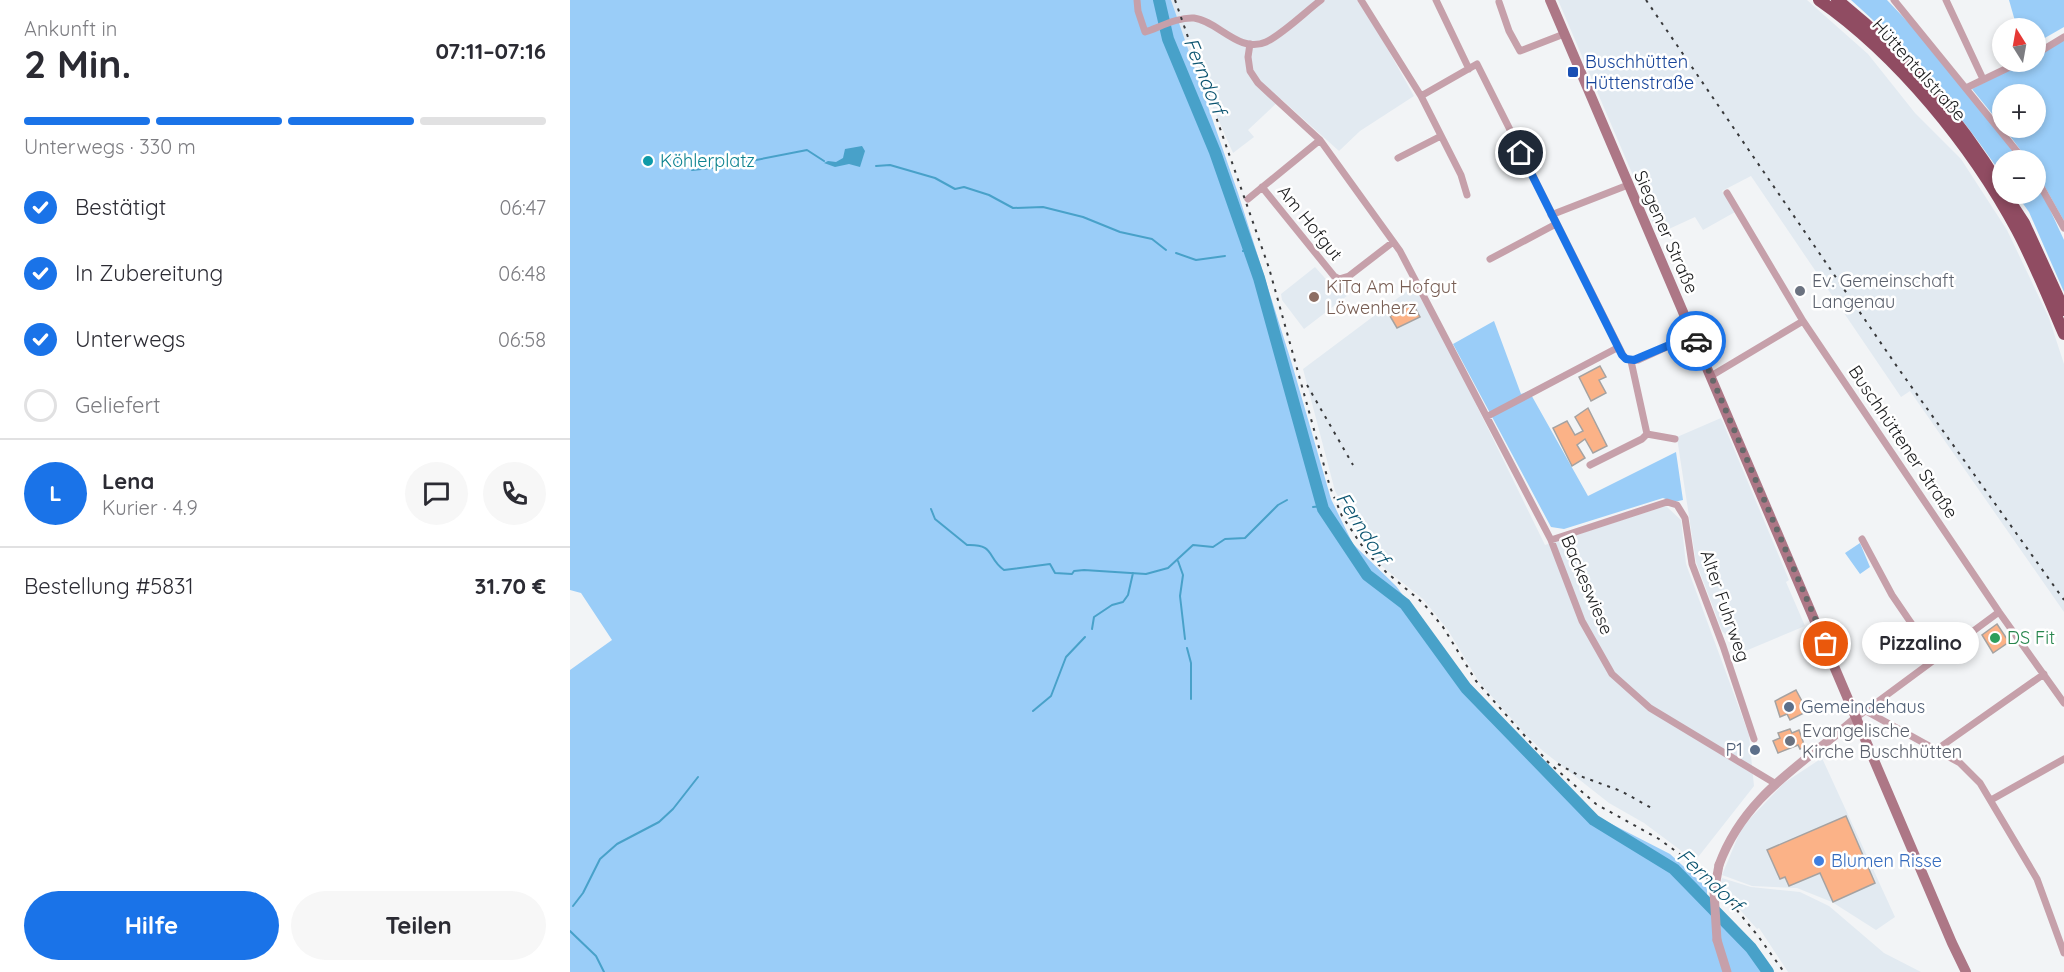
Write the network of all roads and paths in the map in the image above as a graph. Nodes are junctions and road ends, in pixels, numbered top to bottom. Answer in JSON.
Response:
{"nodes":[{"id":1,"x":1137,"y":0,"type":"edge"},
{"id":2,"x":1321,"y":0,"type":"edge"},
{"id":3,"x":1361,"y":0,"type":"edge"},
{"id":4,"x":1436,"y":0,"type":"edge"},
{"id":5,"x":1550,"y":0,"type":"edge"},
{"id":6,"x":1819,"y":0,"type":"edge"},
{"id":7,"x":1837,"y":0,"type":"edge"},
{"id":8,"x":1894,"y":0,"type":"edge"},
{"id":9,"x":1946,"y":0,"type":"edge"},
{"id":10,"x":1499,"y":2,"type":"dead end"},
{"id":11,"x":1564,"y":34,"type":"junction"},
{"id":12,"x":2064,"y":38,"type":"edge"},
{"id":13,"x":1250,"y":44,"type":"junction"},
{"id":14,"x":2046,"y":48,"type":"edge"},
{"id":15,"x":1468,"y":69,"type":"junction"},
{"id":16,"x":1998,"y":72,"type":"edge"},
{"id":17,"x":1983,"y":79,"type":"junction"},
{"id":18,"x":1966,"y":88,"type":"junction"},
{"id":19,"x":1421,"y":96,"type":"junction"},
{"id":20,"x":1441,"y":136,"type":"junction"},
{"id":21,"x":1320,"y":140,"type":"junction"},
{"id":22,"x":2016,"y":150,"type":"edge"},
{"id":23,"x":1398,"y":158,"type":"dead end"},
{"id":24,"x":1992,"y":174,"type":"edge"},
{"id":25,"x":1628,"y":185,"type":"junction"},
{"id":26,"x":1262,"y":188,"type":"junction"},
{"id":27,"x":1727,"y":193,"type":"dead end"},
{"id":28,"x":1467,"y":195,"type":"dead end"},
{"id":29,"x":2046,"y":196,"type":"edge"},
{"id":30,"x":1248,"y":199,"type":"dead end"},
{"id":31,"x":2012,"y":204,"type":"edge"},
{"id":32,"x":1551,"y":215,"type":"junction"},
{"id":33,"x":1556,"y":224,"type":"junction"},
{"id":34,"x":2064,"y":228,"type":"edge"},
{"id":35,"x":1393,"y":242,"type":"junction"},
{"id":36,"x":1490,"y":259,"type":"dead end"},
{"id":37,"x":2064,"y":310,"type":"edge"},
{"id":38,"x":1803,"y":321,"type":"junction"},
{"id":39,"x":2064,"y":334,"type":"edge"},
{"id":40,"x":1693,"y":335,"type":"junction"},
{"id":41,"x":1617,"y":348,"type":"junction"},
{"id":42,"x":1631,"y":361,"type":"junction"},
{"id":43,"x":1711,"y":376,"type":"junction"},
{"id":44,"x":1488,"y":416,"type":"junction"},
{"id":45,"x":1647,"y":434,"type":"junction"},
{"id":46,"x":1675,"y":439,"type":"dead end"},
{"id":47,"x":1590,"y":465,"type":"dead end"},
{"id":48,"x":1862,"y":538,"type":"dead end"},
{"id":49,"x":1551,"y":540,"type":"junction"},
{"id":50,"x":1999,"y":612,"type":"junction"},
{"id":51,"x":1935,"y":658,"type":"junction"},
{"id":52,"x":2044,"y":674,"type":"junction"},
{"id":53,"x":2064,"y":703,"type":"edge"},
{"id":54,"x":1862,"y":714,"type":"junction"},
{"id":55,"x":1754,"y":739,"type":"dead end"},
{"id":56,"x":1936,"y":750,"type":"junction"},
{"id":57,"x":2064,"y":760,"type":"edge"},
{"id":58,"x":1776,"y":784,"type":"junction"},
{"id":59,"x":1991,"y":800,"type":"junction"},
{"id":60,"x":2064,"y":953,"type":"edge"},
{"id":61,"x":1727,"y":972,"type":"edge"},
{"id":62,"x":1966,"y":972,"type":"edge"}],
"edges":[{"from":1,"to":13,"type":"street"},
{"from":2,"to":13,"type":"street"},
{"from":3,"to":19,"type":"street"},
{"from":4,"to":15,"type":"street"},
{"from":5,"to":11,"type":"main road","name":"Siegener Straße"},
{"from":6,"to":39,"type":"highway","name":"Hüttentalstraße"},
{"from":7,"to":24,"type":"highway","name":"Hüttentalstraße"},
{"from":8,"to":18,"type":"street"},
{"from":9,"to":17,"type":"street"},
{"from":10,"to":11,"type":"street"},
{"from":11,"to":25,"type":"main road","name":"Siegener Straße"},
{"from":12,"to":14,"type":"street"},
{"from":13,"to":21,"type":"street","name":"Backeswiese"},
{"from":15,"to":19,"type":"street"},
{"from":15,"to":32,"type":"street"},
{"from":16,"to":17,"type":"street"},
{"from":17,"to":18,"type":"street"},
{"from":18,"to":22,"type":"street"},
{"from":19,"to":20,"type":"street"},
{"from":20,"to":23,"type":"street"},
{"from":20,"to":28,"type":"street"},
{"from":21,"to":26,"type":"street"},
{"from":21,"to":35,"type":"street","name":"Backeswiese"},
{"from":25,"to":32,"type":"street"},
{"from":25,"to":40,"type":"main road","name":"Siegener Straße"},
{"from":26,"to":30,"type":"street"},
{"from":26,"to":35,"type":"street","name":"Am Hofgut"},
{"from":27,"to":38,"type":"street","name":"Buschhüttener Straße"},
{"from":29,"to":34,"type":"street"},
{"from":31,"to":37,"type":"highway"},
{"from":32,"to":33,"type":"street"},
{"from":33,"to":36,"type":"street"},
{"from":33,"to":41,"type":"street"},
{"from":35,"to":44,"type":"street","name":"Backeswiese"},
{"from":38,"to":43,"type":"street"},
{"from":38,"to":50,"type":"street","name":"Buschhüttener Straße"},
{"from":40,"to":42,"type":"street"},
{"from":40,"to":43,"type":"main road","name":"Siegener Straße"},
{"from":41,"to":42,"type":"street"},
{"from":41,"to":44,"type":"street"},
{"from":42,"to":45,"type":"street"},
{"from":43,"to":54,"type":"main road","name":"Siegener Straße"},
{"from":44,"to":49,"type":"street","name":"Backeswiese"},
{"from":45,"to":46,"type":"street"},
{"from":45,"to":47,"type":"street"},
{"from":48,"to":51,"type":"street"},
{"from":49,"to":55,"type":"street","name":"Alter Fuhrweg"},
{"from":49,"to":58,"type":"street","name":"Backeswiese"},
{"from":50,"to":51,"type":"street"},
{"from":50,"to":52,"type":"street","name":"Buschhüttener Straße"},
{"from":51,"to":54,"type":"street"},
{"from":52,"to":53,"type":"street","name":"Buschhüttener Straße"},
{"from":52,"to":56,"type":"street"},
{"from":54,"to":56,"type":"street"},
{"from":54,"to":58,"type":"street"},
{"from":54,"to":62,"type":"main road","name":"Siegener Straße"},
{"from":56,"to":59,"type":"street"},
{"from":57,"to":59,"type":"street"},
{"from":58,"to":61,"type":"street","bridge":true},
{"from":59,"to":60,"type":"street"}]}
